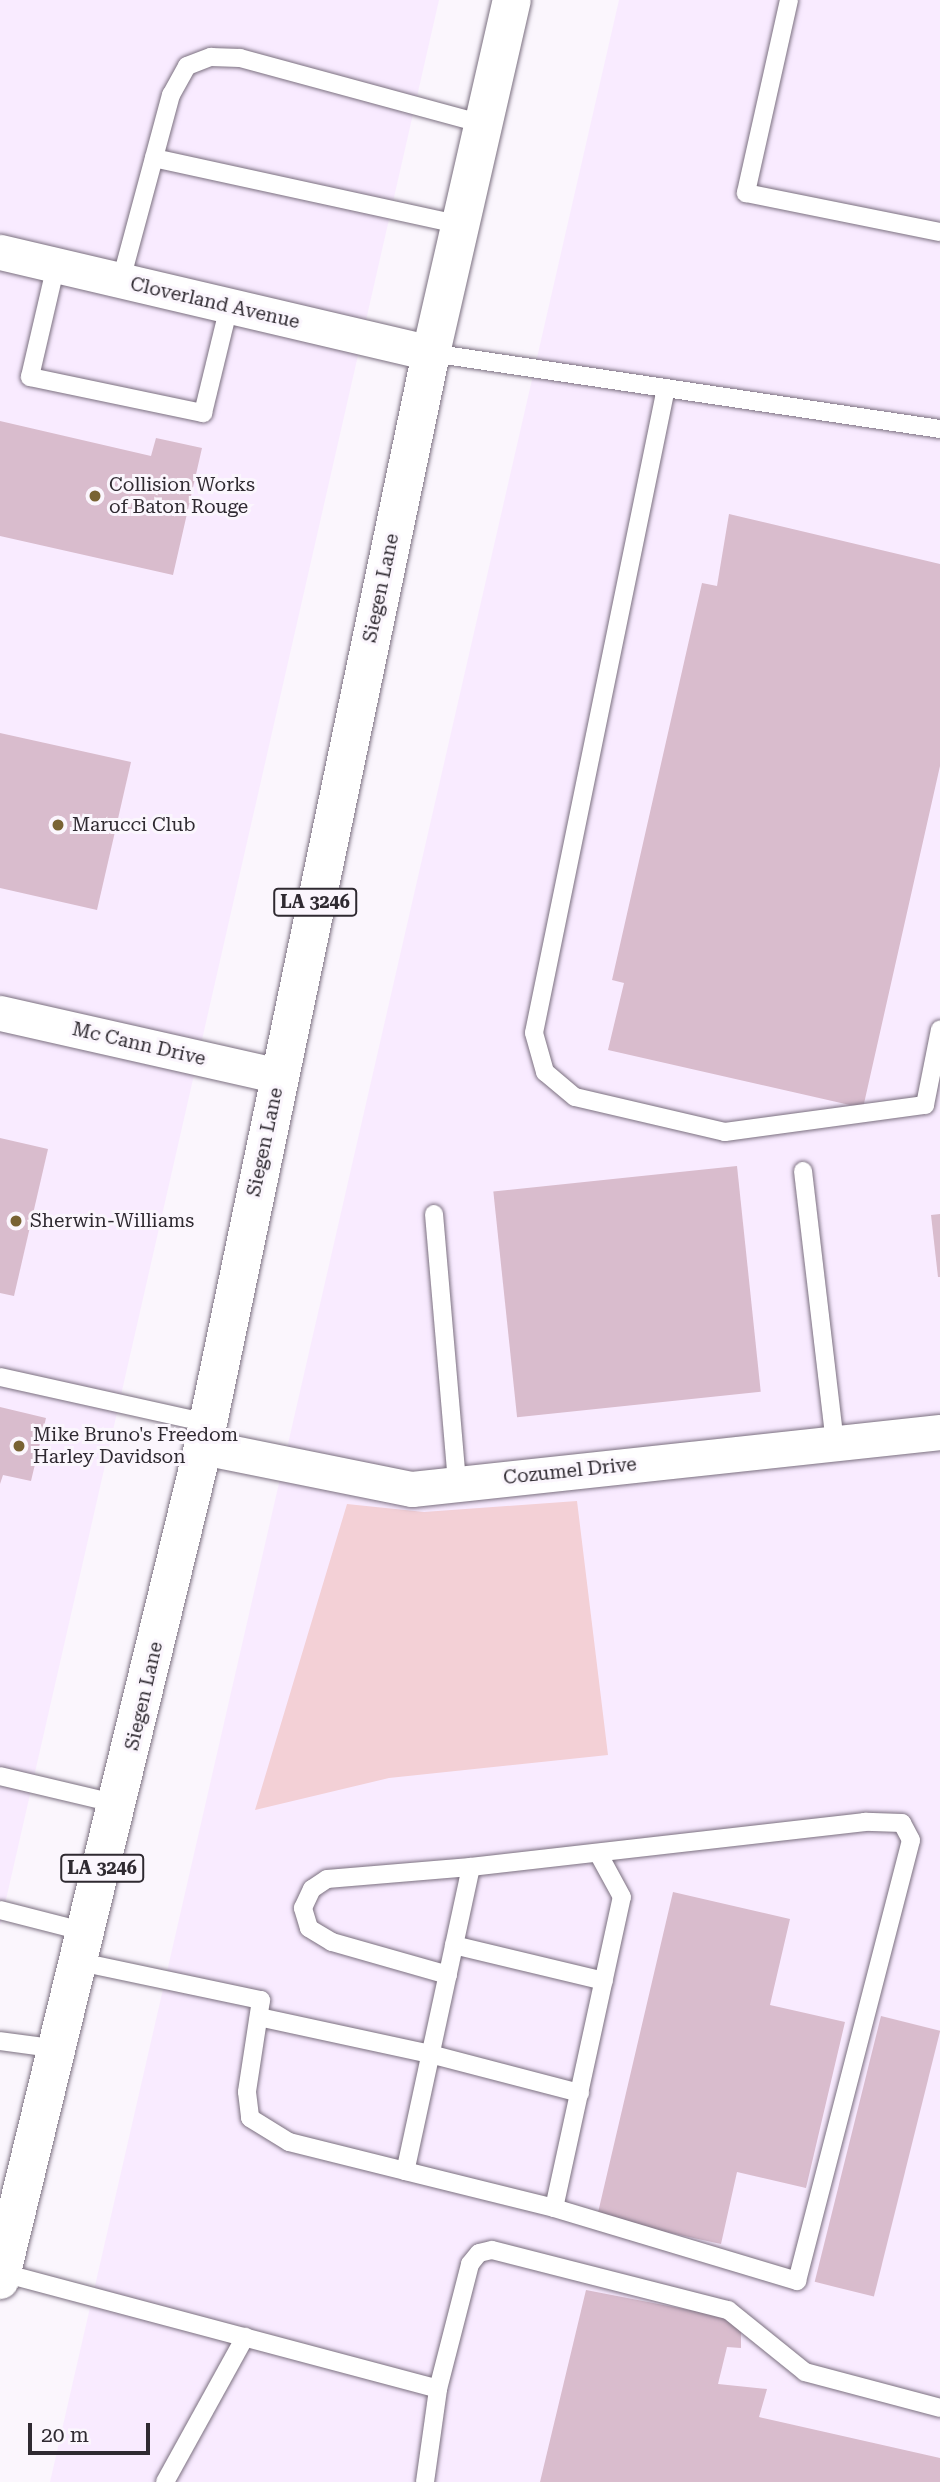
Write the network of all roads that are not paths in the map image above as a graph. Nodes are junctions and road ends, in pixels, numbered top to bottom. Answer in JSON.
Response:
{"nodes":[{"id":1,"x":512,"y":0,"type":"edge"},
{"id":2,"x":789,"y":0,"type":"edge"},
{"id":3,"x":483,"y":124,"type":"junction"},
{"id":4,"x":154,"y":158,"type":"junction"},
{"id":5,"x":461,"y":225,"type":"junction"},
{"id":6,"x":940,"y":232,"type":"edge"},
{"id":7,"x":0,"y":252,"type":"edge"},
{"id":8,"x":56,"y":265,"type":"junction"},
{"id":9,"x":121,"y":280,"type":"junction"},
{"id":10,"x":229,"y":306,"type":"junction"},
{"id":11,"x":431,"y":354,"type":"junction"},
{"id":12,"x":666,"y":388,"type":"junction"},
{"id":13,"x":940,"y":429,"type":"edge"},
{"id":14,"x":0,"y":1013,"type":"edge"},
{"id":15,"x":940,"y":1029,"type":"edge"},
{"id":16,"x":279,"y":1076,"type":"junction"},
{"id":17,"x":803,"y":1171,"type":"dead end"},
{"id":18,"x":434,"y":1214,"type":"dead end"},
{"id":19,"x":0,"y":1377,"type":"edge"},
{"id":20,"x":940,"y":1432,"type":"edge"},
{"id":21,"x":205,"y":1435,"type":"junction"},
{"id":22,"x":835,"y":1443,"type":"junction"},
{"id":23,"x":457,"y":1484,"type":"junction"},
{"id":24,"x":0,"y":1776,"type":"edge"},
{"id":25,"x":118,"y":1804,"type":"junction"},
{"id":26,"x":598,"y":1853,"type":"junction"},
{"id":27,"x":471,"y":1867,"type":"junction"},
{"id":28,"x":0,"y":1910,"type":"edge"},
{"id":29,"x":454,"y":1945,"type":"junction"},
{"id":30,"x":83,"y":1947,"type":"junction"},
{"id":31,"x":448,"y":1975,"type":"junction"},
{"id":32,"x":604,"y":1981,"type":"junction"},
{"id":33,"x":259,"y":2017,"type":"junction"},
{"id":34,"x":0,"y":2041,"type":"edge"},
{"id":35,"x":58,"y":2049,"type":"junction"},
{"id":36,"x":430,"y":2054,"type":"junction"},
{"id":37,"x":580,"y":2093,"type":"junction"},
{"id":38,"x":405,"y":2171,"type":"junction"},
{"id":39,"x":554,"y":2208,"type":"junction"},
{"id":40,"x":1,"y":2277,"type":"edge"},
{"id":41,"x":245,"y":2337,"type":"junction"},
{"id":42,"x":438,"y":2389,"type":"junction"},
{"id":43,"x":940,"y":2408,"type":"edge"},
{"id":44,"x":165,"y":2482,"type":"edge"},
{"id":45,"x":425,"y":2482,"type":"edge"}],
"edges":[{"from":1,"to":3,"type":"main road","name":"Siegen Lane","number":"LA 3246"},
{"from":2,"to":6,"type":"lane"},
{"from":3,"to":4,"type":"lane"},
{"from":3,"to":5,"type":"main road","name":"Siegen Lane","number":"LA 3246"},
{"from":4,"to":5,"type":"lane"},
{"from":4,"to":9,"type":"lane"},
{"from":5,"to":11,"type":"main road","name":"Siegen Lane","number":"LA 3246"},
{"from":7,"to":8,"type":"street","name":"Cloverland Avenue"},
{"from":8,"to":9,"type":"street","name":"Cloverland Avenue"},
{"from":8,"to":10,"type":"lane"},
{"from":9,"to":10,"type":"street","name":"Cloverland Avenue"},
{"from":10,"to":11,"type":"street","name":"Cloverland Avenue"},
{"from":11,"to":12,"type":"lane"},
{"from":11,"to":16,"type":"main road","name":"Siegen Lane","number":"LA 3246"},
{"from":12,"to":13,"type":"lane"},
{"from":12,"to":15,"type":"lane"},
{"from":14,"to":16,"type":"street","name":"Mc Cann Drive"},
{"from":16,"to":21,"type":"main road","name":"Siegen Lane","number":"LA 3246"},
{"from":17,"to":22,"type":"lane"},
{"from":18,"to":23,"type":"lane"},
{"from":19,"to":21,"type":"lane"},
{"from":20,"to":22,"type":"street","name":"Cozumel Drive"},
{"from":21,"to":23,"type":"street","name":"Cozumel Drive"},
{"from":21,"to":25,"type":"main road","name":"Siegen Lane","number":"LA 3246"},
{"from":22,"to":23,"type":"street","name":"Cozumel Drive"},
{"from":24,"to":25,"type":"lane"},
{"from":25,"to":30,"type":"main road","name":"Siegen Lane","number":"LA 3246"},
{"from":26,"to":27,"type":"lane"},
{"from":26,"to":32,"type":"lane"},
{"from":26,"to":39,"type":"lane"},
{"from":27,"to":29,"type":"lane"},
{"from":27,"to":31,"type":"lane"},
{"from":28,"to":30,"type":"lane"},
{"from":29,"to":31,"type":"lane"},
{"from":29,"to":32,"type":"lane"},
{"from":30,"to":33,"type":"lane"},
{"from":30,"to":35,"type":"main road","name":"Siegen Lane","number":"LA 3246"},
{"from":31,"to":36,"type":"lane"},
{"from":32,"to":37,"type":"lane"},
{"from":33,"to":36,"type":"lane"},
{"from":33,"to":38,"type":"lane"},
{"from":34,"to":35,"type":"lane"},
{"from":35,"to":40,"type":"main road","name":"Siegen Lane","number":"LA 3246"},
{"from":36,"to":37,"type":"lane"},
{"from":36,"to":38,"type":"lane"},
{"from":37,"to":39,"type":"lane"},
{"from":38,"to":39,"type":"lane"},
{"from":40,"to":41,"type":"lane"},
{"from":41,"to":42,"type":"lane"},
{"from":41,"to":44,"type":"lane"},
{"from":42,"to":43,"type":"lane"},
{"from":42,"to":45,"type":"lane"}]}
